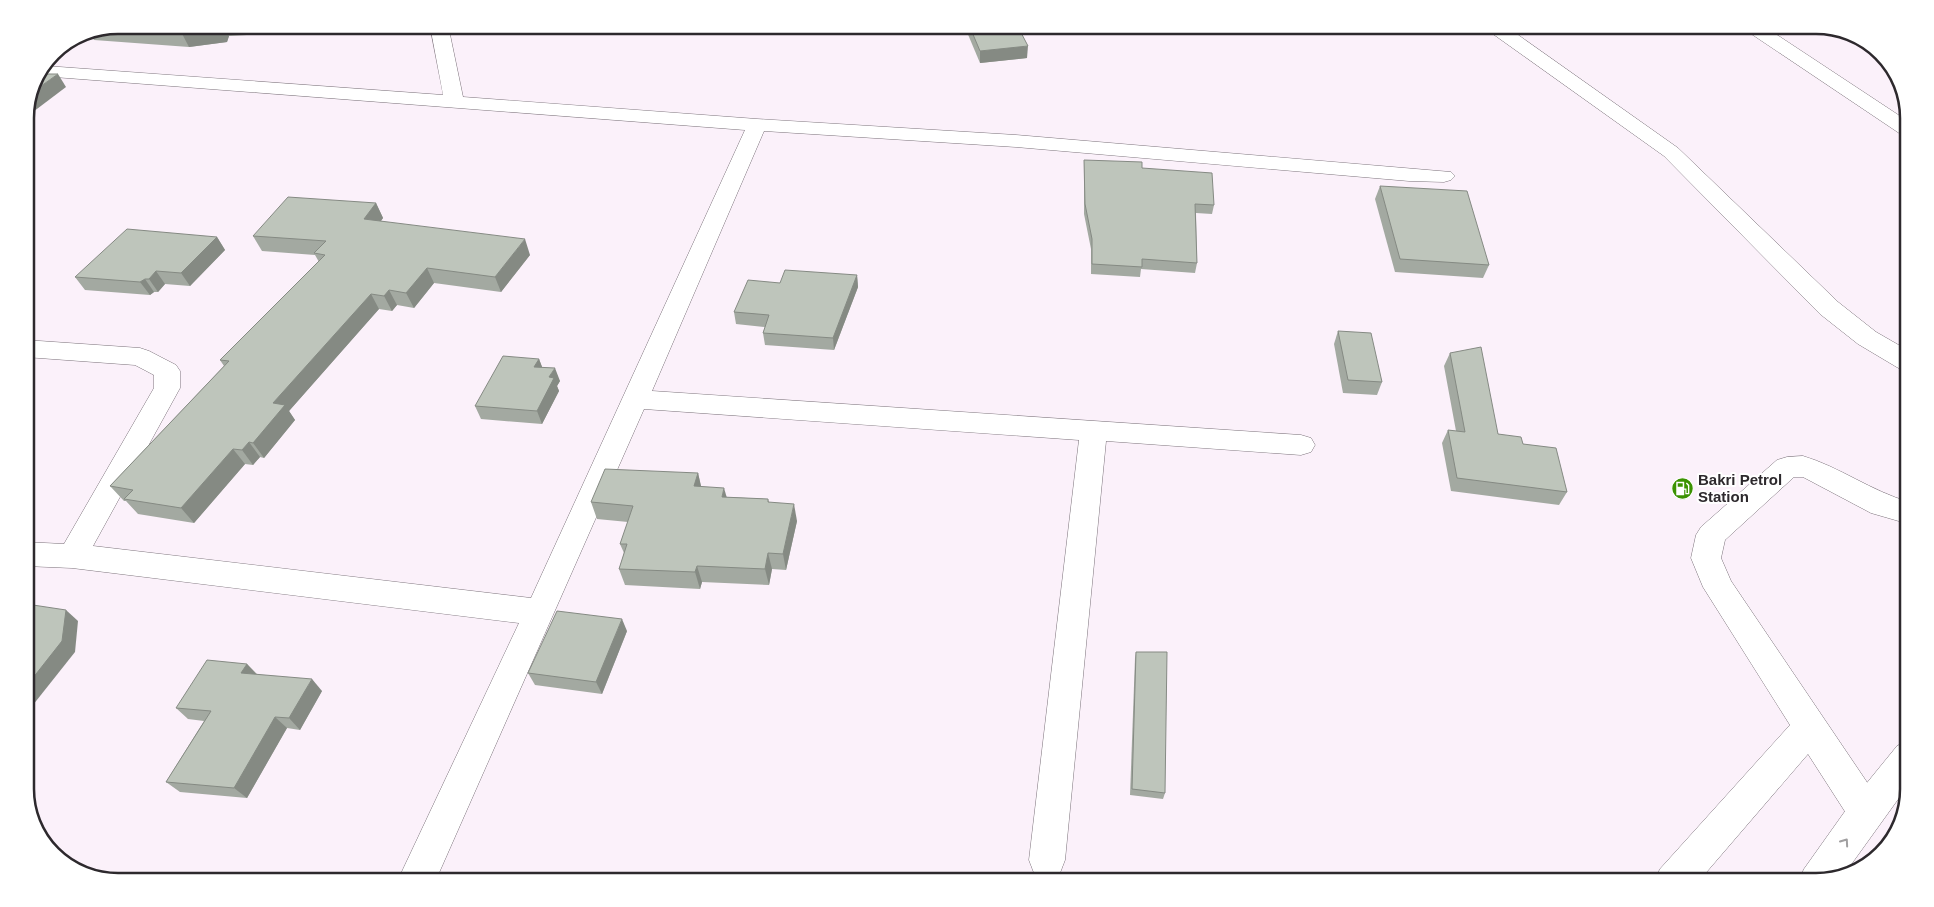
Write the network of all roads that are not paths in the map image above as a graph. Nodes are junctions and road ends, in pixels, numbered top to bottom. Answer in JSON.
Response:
{"nodes":[{"id":1,"x":441,"y":34,"type":"edge"},
{"id":2,"x":1505,"y":34,"type":"edge"},
{"id":3,"x":1764,"y":34,"type":"edge"},
{"id":4,"x":48,"y":71,"type":"edge"},
{"id":5,"x":454,"y":101,"type":"junction"},
{"id":6,"x":757,"y":125,"type":"junction"},
{"id":7,"x":1900,"y":125,"type":"edge"},
{"id":8,"x":1444,"y":176,"type":"dead end"},
{"id":9,"x":34,"y":349,"type":"edge"},
{"id":10,"x":1900,"y":358,"type":"edge"},
{"id":11,"x":635,"y":399,"type":"junction"},
{"id":12,"x":1094,"y":431,"type":"junction"},
{"id":13,"x":1301,"y":445,"type":"dead end"},
{"id":14,"x":1900,"y":510,"type":"edge"},
{"id":15,"x":34,"y":554,"type":"edge"},
{"id":16,"x":72,"y":556,"type":"junction"},
{"id":17,"x":540,"y":612,"type":"junction"},
{"id":18,"x":1810,"y":727,"type":"junction"},
{"id":19,"x":1900,"y":769,"type":"edge"},
{"id":20,"x":1866,"y":812,"type":"junction"},
{"id":21,"x":1047,"y":860,"type":"dead end"},
{"id":22,"x":420,"y":873,"type":"edge"},
{"id":23,"x":1681,"y":873,"type":"edge"},
{"id":24,"x":1823,"y":873,"type":"edge"}],
"edges":[{"from":1,"to":5,"type":"street"},
{"from":2,"to":10,"type":"street"},
{"from":3,"to":7,"type":"street"},
{"from":4,"to":5,"type":"street"},
{"from":5,"to":6,"type":"street"},
{"from":6,"to":8,"type":"street"},
{"from":6,"to":11,"type":"street"},
{"from":9,"to":16,"type":"street"},
{"from":11,"to":12,"type":"street"},
{"from":11,"to":17,"type":"street"},
{"from":12,"to":13,"type":"street"},
{"from":12,"to":21,"type":"street"},
{"from":14,"to":18,"type":"street"},
{"from":15,"to":16,"type":"street"},
{"from":16,"to":17,"type":"street"},
{"from":17,"to":22,"type":"street"},
{"from":18,"to":20,"type":"street"},
{"from":18,"to":23,"type":"street"},
{"from":19,"to":20,"type":"street"},
{"from":24,"to":20,"type":"street","one_way":true}]}
